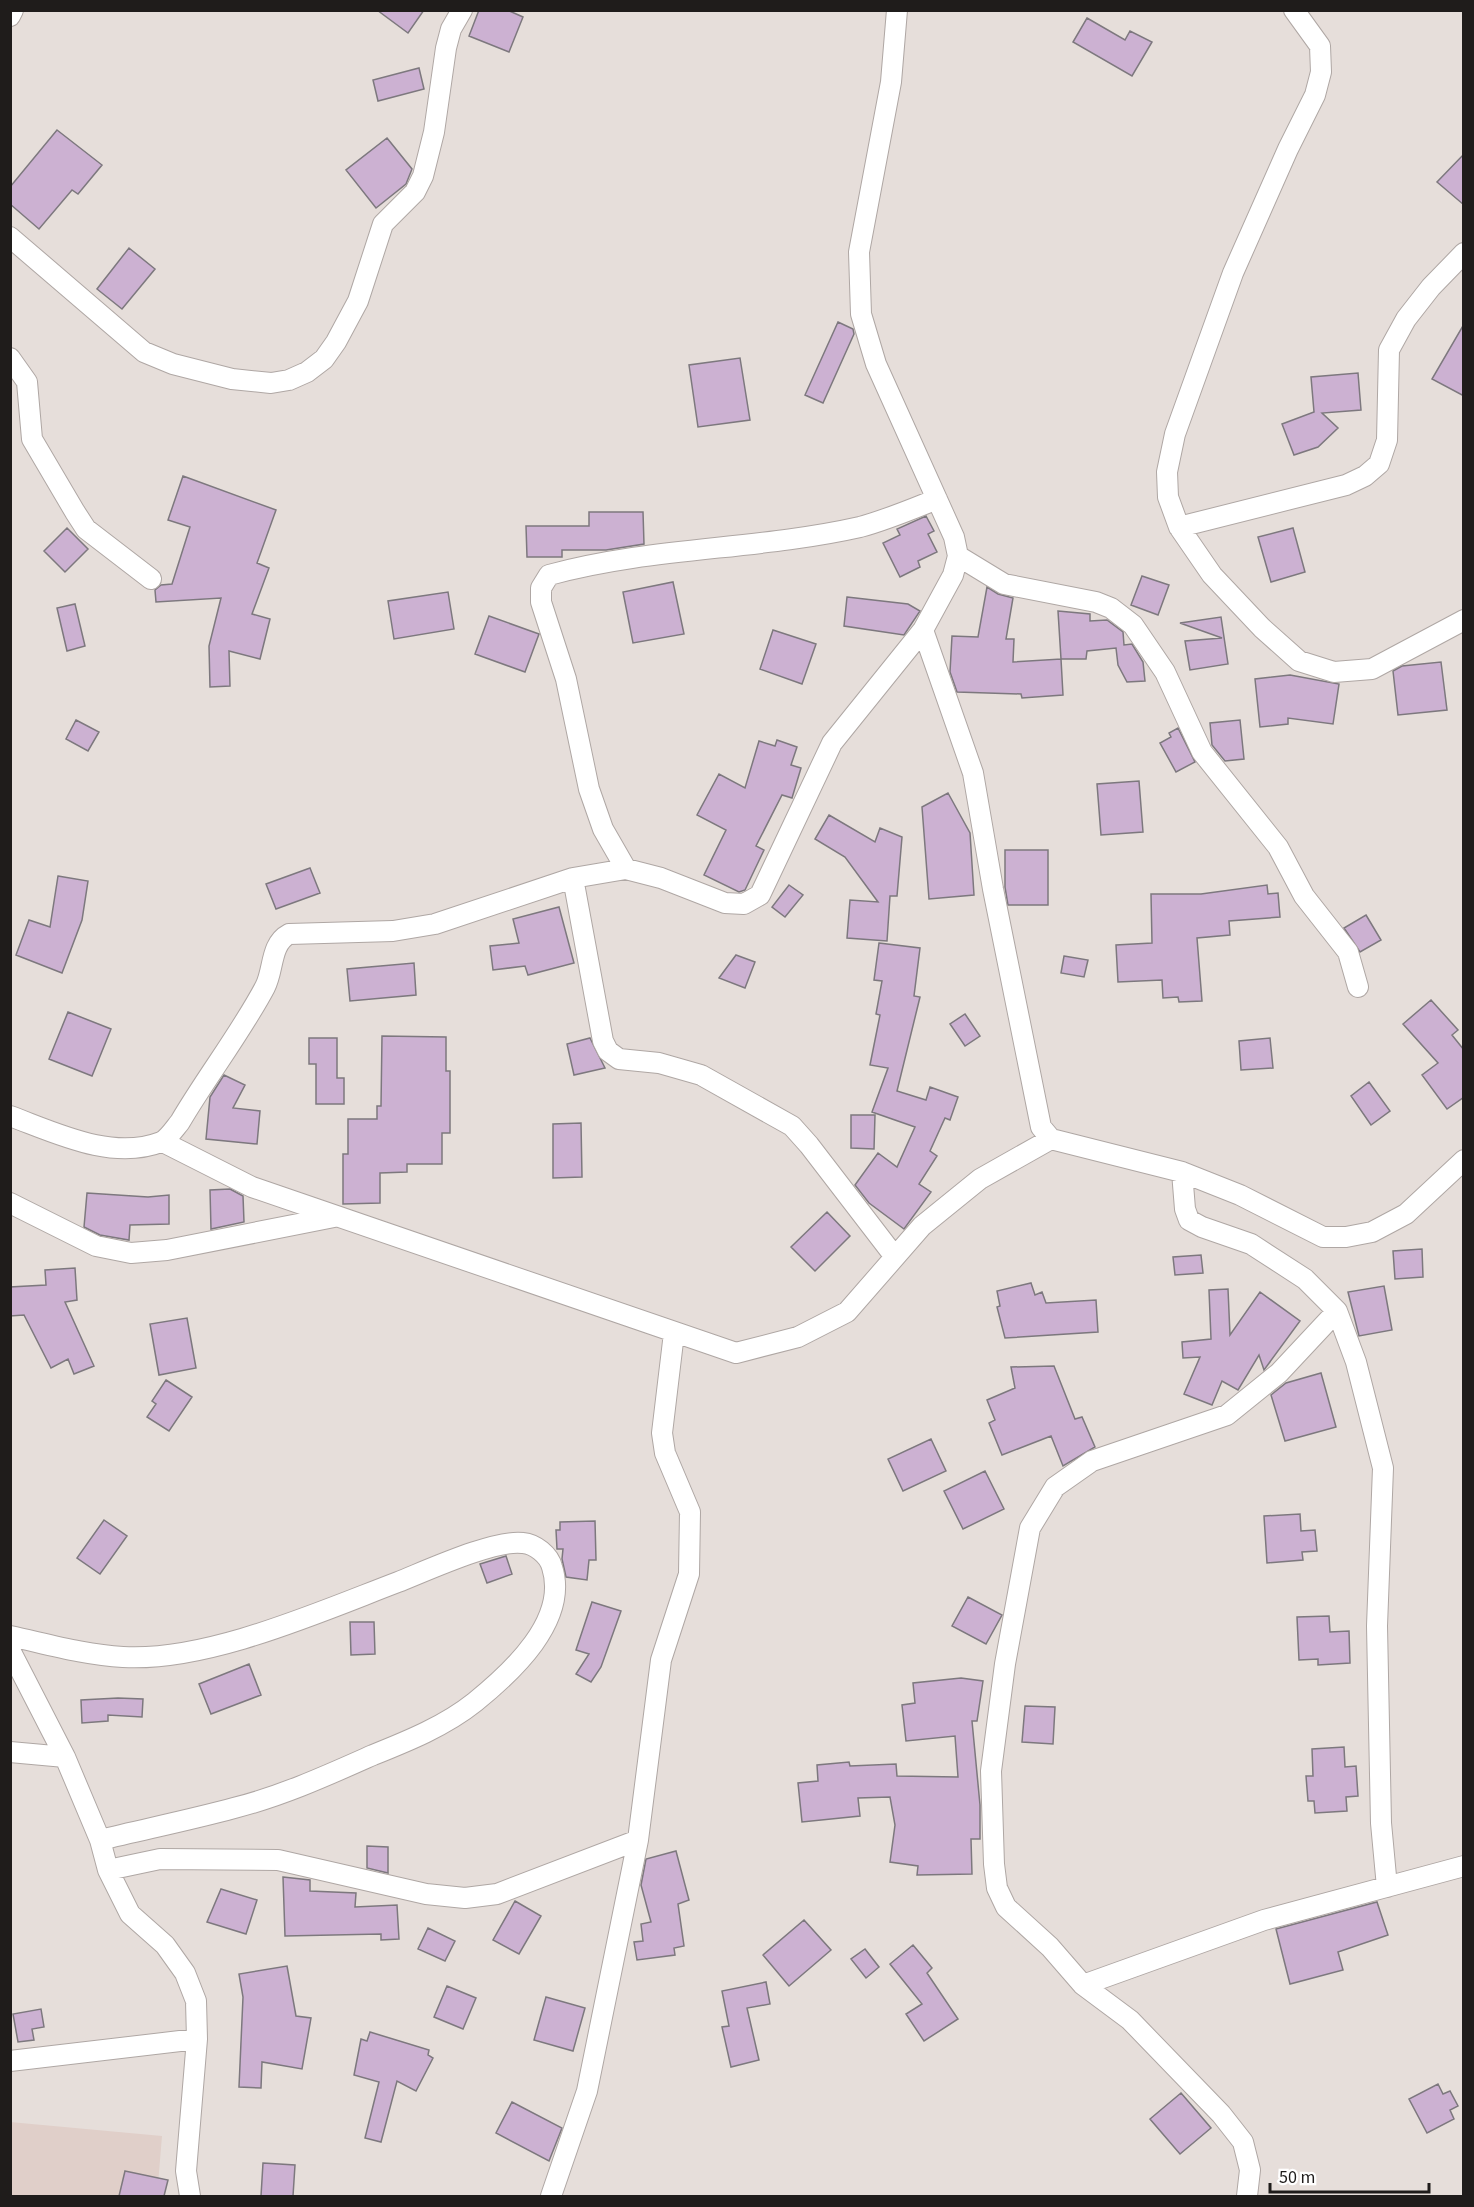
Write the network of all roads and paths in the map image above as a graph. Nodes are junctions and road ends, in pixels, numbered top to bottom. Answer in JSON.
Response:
{"nodes":[{"id":1,"x":13,"y":10,"type":"edge"},
{"id":2,"x":462,"y":10,"type":"edge"},
{"id":3,"x":1294,"y":10,"type":"edge"},
{"id":4,"x":896,"y":11,"type":"edge"},
{"id":5,"x":10,"y":16,"type":"edge"},
{"id":6,"x":10,"y":237,"type":"edge"},
{"id":7,"x":1464,"y":253,"type":"edge"},
{"id":8,"x":10,"y":358,"type":"edge"},
{"id":9,"x":937,"y":500,"type":"junction"},
{"id":10,"x":1179,"y":527,"type":"junction"},
{"id":11,"x":958,"y":556,"type":"junction"},
{"id":12,"x":151,"y":579,"type":"dead end"},
{"id":13,"x":1464,"y":620,"type":"edge"},
{"id":14,"x":923,"y":630,"type":"junction"},
{"id":15,"x":626,"y":869,"type":"junction"},
{"id":16,"x":573,"y":878,"type":"junction"},
{"id":17,"x":1358,"y":987,"type":"dead end"},
{"id":18,"x":10,"y":1116,"type":"edge"},
{"id":19,"x":1051,"y":1139,"type":"junction"},
{"id":20,"x":163,"y":1142,"type":"junction"},
{"id":21,"x":1464,"y":1160,"type":"edge"},
{"id":22,"x":1182,"y":1172,"type":"junction"},
{"id":23,"x":10,"y":1203,"type":"edge"},
{"id":24,"x":334,"y":1217,"type":"junction"},
{"id":25,"x":895,"y":1257,"type":"junction"},
{"id":26,"x":1337,"y":1311,"type":"junction"},
{"id":27,"x":674,"y":1333,"type":"junction"},
{"id":28,"x":10,"y":1636,"type":"edge"},
{"id":29,"x":10,"y":1650,"type":"edge"},
{"id":30,"x":10,"y":1752,"type":"edge"},
{"id":31,"x":65,"y":1757,"type":"junction"},
{"id":32,"x":100,"y":1840,"type":"junction"},
{"id":33,"x":638,"y":1840,"type":"junction"},
{"id":34,"x":1464,"y":1866,"type":"edge"},
{"id":35,"x":108,"y":1870,"type":"junction"},
{"id":36,"x":1386,"y":1887,"type":"junction"},
{"id":37,"x":1083,"y":1985,"type":"junction"},
{"id":38,"x":197,"y":2039,"type":"junction"},
{"id":39,"x":10,"y":2061,"type":"edge"},
{"id":40,"x":190,"y":2196,"type":"edge"},
{"id":41,"x":551,"y":2196,"type":"edge"},
{"id":42,"x":1247,"y":2196,"type":"edge"}],
"edges":[{"from":1,"to":5,"type":"street"},
{"from":2,"to":6,"type":"street"},
{"from":3,"to":10,"type":"street"},
{"from":4,"to":9,"type":"street"},
{"from":7,"to":10,"type":"street"},
{"from":8,"to":12,"type":"street"},
{"from":9,"to":11,"type":"street"},
{"from":9,"to":15,"type":"street"},
{"from":10,"to":13,"type":"street"},
{"from":11,"to":14,"type":"street"},
{"from":11,"to":17,"type":"street"},
{"from":14,"to":15,"type":"street"},
{"from":14,"to":19,"type":"street"},
{"from":15,"to":16,"type":"street"},
{"from":16,"to":20,"type":"street"},
{"from":16,"to":25,"type":"street"},
{"from":18,"to":20,"type":"street"},
{"from":19,"to":22,"type":"street"},
{"from":19,"to":25,"type":"street"},
{"from":20,"to":24,"type":"street"},
{"from":21,"to":22,"type":"street"},
{"from":22,"to":26,"type":"street"},
{"from":23,"to":24,"type":"street"},
{"from":24,"to":27,"type":"street"},
{"from":25,"to":27,"type":"street"},
{"from":26,"to":36,"type":"street"},
{"from":26,"to":37,"type":"street"},
{"from":27,"to":33,"type":"street"},
{"from":28,"to":32,"type":"street"},
{"from":29,"to":31,"type":"street"},
{"from":30,"to":31,"type":"street"},
{"from":31,"to":32,"type":"street"},
{"from":32,"to":35,"type":"street"},
{"from":33,"to":35,"type":"street"},
{"from":33,"to":41,"type":"street"},
{"from":34,"to":36,"type":"street"},
{"from":35,"to":38,"type":"street"},
{"from":36,"to":37,"type":"street"},
{"from":37,"to":42,"type":"street"},
{"from":38,"to":39,"type":"street"},
{"from":38,"to":40,"type":"street"}]}
